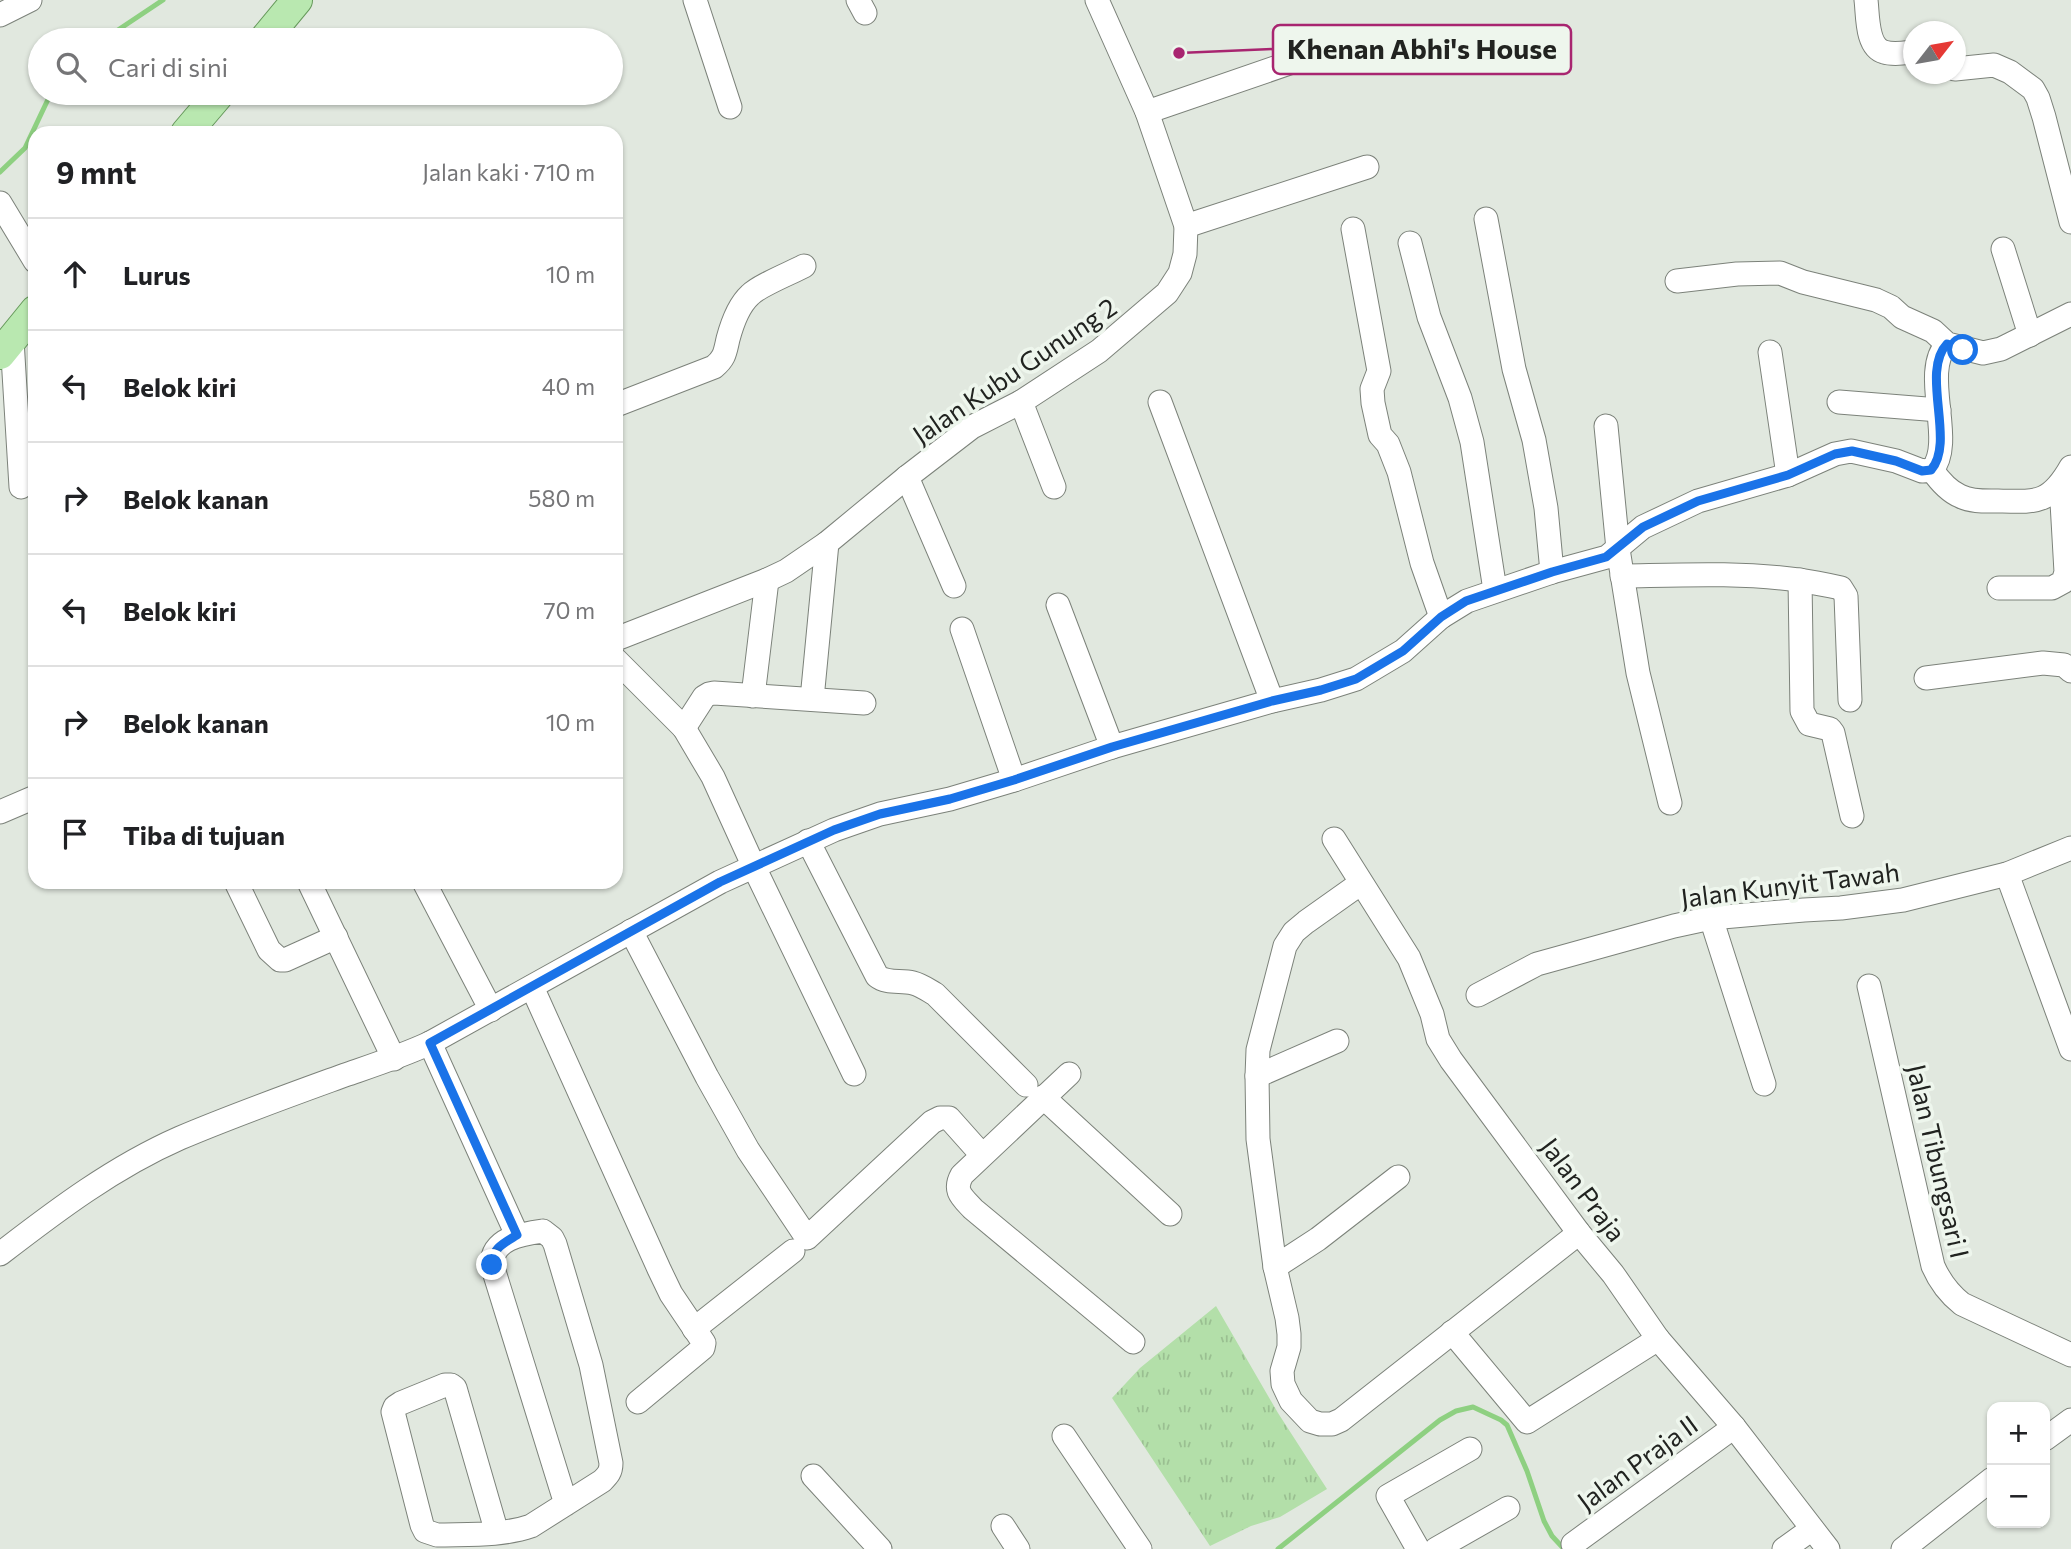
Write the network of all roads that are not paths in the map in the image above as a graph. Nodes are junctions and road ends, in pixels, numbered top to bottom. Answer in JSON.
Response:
{"nodes":[{"id":1,"x":30,"y":0,"type":"edge"},
{"id":2,"x":1097,"y":0,"type":"edge"},
{"id":3,"x":1866,"y":0,"type":"edge"},
{"id":4,"x":689,"y":2,"type":"edge"},
{"id":5,"x":294,"y":3,"type":"edge"},
{"id":6,"x":0,"y":15,"type":"edge"},
{"id":7,"x":274,"y":28,"type":"edge"},
{"id":8,"x":1333,"y":48,"type":"dead end"},
{"id":9,"x":1903,"y":52,"type":"edge"},
{"id":10,"x":1966,"y":68,"type":"edge"},
{"id":11,"x":209,"y":105,"type":"edge"},
{"id":12,"x":730,"y":107,"type":"dead end"},
{"id":13,"x":1147,"y":112,"type":"junction"},
{"id":14,"x":192,"y":126,"type":"edge"},
{"id":15,"x":1367,"y":167,"type":"dead end"},
{"id":16,"x":0,"y":203,"type":"edge"},
{"id":17,"x":1486,"y":219,"type":"dead end"},
{"id":18,"x":2071,"y":222,"type":"edge"},
{"id":19,"x":1186,"y":226,"type":"junction"},
{"id":20,"x":1353,"y":229,"type":"dead end"},
{"id":21,"x":1410,"y":243,"type":"dead end"},
{"id":22,"x":2003,"y":249,"type":"dead end"},
{"id":23,"x":28,"y":250,"type":"edge"},
{"id":24,"x":804,"y":266,"type":"dead end"},
{"id":25,"x":1677,"y":281,"type":"dead end"},
{"id":26,"x":2071,"y":314,"type":"edge"},
{"id":27,"x":28,"y":320,"type":"edge"},
{"id":28,"x":2030,"y":335,"type":"junction"},
{"id":29,"x":1947,"y":344,"type":"junction"},
{"id":30,"x":6,"y":347,"type":"edge"},
{"id":31,"x":1770,"y":352,"type":"dead end"},
{"id":32,"x":623,"y":402,"type":"edge"},
{"id":33,"x":1021,"y":402,"type":"junction"},
{"id":34,"x":1160,"y":402,"type":"dead end"},
{"id":35,"x":1839,"y":402,"type":"dead end"},
{"id":36,"x":1939,"y":410,"type":"junction"},
{"id":37,"x":1606,"y":426,"type":"dead end"},
{"id":38,"x":1931,"y":470,"type":"junction"},
{"id":39,"x":1788,"y":475,"type":"junction"},
{"id":40,"x":2066,"y":476,"type":"edge"},
{"id":41,"x":907,"y":477,"type":"junction"},
{"id":42,"x":22,"y":487,"type":"dead end"},
{"id":43,"x":1054,"y":487,"type":"dead end"},
{"id":44,"x":827,"y":543,"type":"junction"},
{"id":45,"x":1618,"y":549,"type":"junction"},
{"id":46,"x":1552,"y":572,"type":"junction"},
{"id":47,"x":1622,"y":576,"type":"junction"},
{"id":48,"x":768,"y":580,"type":"junction"},
{"id":49,"x":1800,"y":580,"type":"junction"},
{"id":50,"x":954,"y":586,"type":"dead end"},
{"id":51,"x":1999,"y":588,"type":"dead end"},
{"id":52,"x":1495,"y":590,"type":"junction"},
{"id":53,"x":1058,"y":605,"type":"dead end"},
{"id":54,"x":1441,"y":617,"type":"junction"},
{"id":55,"x":961,"y":629,"type":"dead end"},
{"id":56,"x":623,"y":636,"type":"edge"},
{"id":57,"x":623,"y":667,"type":"edge"},
{"id":58,"x":2069,"y":667,"type":"edge"},
{"id":59,"x":1926,"y":678,"type":"dead end"},
{"id":60,"x":753,"y":696,"type":"junction"},
{"id":61,"x":812,"y":699,"type":"junction"},
{"id":62,"x":1850,"y":700,"type":"dead end"},
{"id":63,"x":1272,"y":701,"type":"junction"},
{"id":64,"x":864,"y":703,"type":"dead end"},
{"id":65,"x":684,"y":728,"type":"junction"},
{"id":66,"x":1112,"y":747,"type":"junction"},
{"id":67,"x":1014,"y":780,"type":"junction"},
{"id":68,"x":28,"y":800,"type":"edge"},
{"id":69,"x":1670,"y":803,"type":"dead end"},
{"id":70,"x":0,"y":812,"type":"edge"},
{"id":71,"x":1852,"y":816,"type":"dead end"},
{"id":72,"x":1334,"y":839,"type":"dead end"},
{"id":73,"x":808,"y":841,"type":"junction"},
{"id":74,"x":2071,"y":848,"type":"edge"},
{"id":75,"x":754,"y":867,"type":"junction"},
{"id":76,"x":2007,"y":874,"type":"junction"},
{"id":77,"x":1361,"y":883,"type":"junction"},
{"id":78,"x":239,"y":889,"type":"edge"},
{"id":79,"x":312,"y":889,"type":"edge"},
{"id":80,"x":428,"y":889,"type":"edge"},
{"id":81,"x":1711,"y":918,"type":"junction"},
{"id":82,"x":631,"y":931,"type":"junction"},
{"id":83,"x":336,"y":937,"type":"junction"},
{"id":84,"x":1869,"y":986,"type":"dead end"},
{"id":85,"x":532,"y":987,"type":"junction"},
{"id":86,"x":1478,"y":995,"type":"dead end"},
{"id":87,"x":491,"y":1010,"type":"junction"},
{"id":88,"x":1336,"y":1041,"type":"dead end"},
{"id":89,"x":430,"y":1043,"type":"junction"},
{"id":90,"x":2071,"y":1049,"type":"edge"},
{"id":91,"x":394,"y":1059,"type":"junction"},
{"id":92,"x":854,"y":1074,"type":"dead end"},
{"id":93,"x":1069,"y":1074,"type":"dead end"},
{"id":94,"x":1257,"y":1076,"type":"junction"},
{"id":95,"x":1764,"y":1084,"type":"dead end"},
{"id":96,"x":1034,"y":1091,"type":"junction"},
{"id":97,"x":982,"y":1155,"type":"junction"},
{"id":98,"x":1398,"y":1177,"type":"dead end"},
{"id":99,"x":1170,"y":1214,"type":"dead end"},
{"id":100,"x":1580,"y":1233,"type":"junction"},
{"id":101,"x":517,"y":1235,"type":"junction"},
{"id":102,"x":793,"y":1251,"type":"dead end"},
{"id":103,"x":0,"y":1254,"type":"edge"},
{"id":104,"x":1275,"y":1266,"type":"junction"},
{"id":105,"x":694,"y":1329,"type":"junction"},
{"id":106,"x":1452,"y":1332,"type":"junction"},
{"id":107,"x":1658,"y":1339,"type":"junction"},
{"id":108,"x":1133,"y":1342,"type":"dead end"},
{"id":109,"x":2071,"y":1355,"type":"edge"},
{"id":110,"x":639,"y":1402,"type":"dead end"},
{"id":111,"x":2071,"y":1420,"type":"edge"},
{"id":112,"x":1734,"y":1427,"type":"junction"},
{"id":113,"x":2050,"y":1435,"type":"edge"},
{"id":114,"x":1064,"y":1436,"type":"dead end"},
{"id":115,"x":1469,"y":1449,"type":"dead end"},
{"id":116,"x":813,"y":1476,"type":"dead end"},
{"id":117,"x":1987,"y":1483,"type":"edge"},
{"id":118,"x":566,"y":1504,"type":"junction"},
{"id":119,"x":1508,"y":1508,"type":"dead end"},
{"id":120,"x":1003,"y":1526,"type":"dead end"},
{"id":121,"x":1812,"y":1529,"type":"junction"},
{"id":122,"x":496,"y":1533,"type":"junction"},
{"id":123,"x":1573,"y":1544,"type":"dead end"},
{"id":124,"x":880,"y":1549,"type":"edge"},
{"id":125,"x":1018,"y":1549,"type":"edge"},
{"id":126,"x":1140,"y":1549,"type":"edge"},
{"id":127,"x":1418,"y":1549,"type":"edge"},
{"id":128,"x":1436,"y":1549,"type":"edge"},
{"id":129,"x":1784,"y":1549,"type":"edge"},
{"id":130,"x":1828,"y":1549,"type":"edge"},
{"id":131,"x":1903,"y":1549,"type":"edge"}],
"edges":[{"from":1,"to":6,"type":"street"},
{"from":2,"to":13,"type":"street","name":"Jalan Kubu Gunung 2"},
{"from":3,"to":9,"type":"street"},
{"from":4,"to":12,"type":"street"},
{"from":5,"to":7,"type":"main road"},
{"from":8,"to":13,"type":"street"},
{"from":10,"to":18,"type":"street"},
{"from":11,"to":14,"type":"main road"},
{"from":13,"to":19,"type":"street","name":"Jalan Kubu Gunung 2"},
{"from":15,"to":19,"type":"street"},
{"from":16,"to":23,"type":"street"},
{"from":17,"to":46,"type":"street"},
{"from":19,"to":33,"type":"street","name":"Jalan Kubu Gunung 2"},
{"from":20,"to":54,"type":"street"},
{"from":21,"to":52,"type":"street"},
{"from":22,"to":28,"type":"street"},
{"from":24,"to":32,"type":"street"},
{"from":25,"to":29,"type":"street"},
{"from":26,"to":28,"type":"street"},
{"from":27,"to":30,"type":"main road"},
{"from":28,"to":29,"type":"street"},
{"from":29,"to":36,"type":"street"},
{"from":30,"to":42,"type":"street"},
{"from":31,"to":39,"type":"street"},
{"from":33,"to":41,"type":"street","name":"Jalan Kubu Gunung 2"},
{"from":33,"to":43,"type":"street"},
{"from":34,"to":63,"type":"street"},
{"from":35,"to":36,"type":"street"},
{"from":36,"to":38,"type":"street"},
{"from":37,"to":45,"type":"street"},
{"from":38,"to":39,"type":"street"},
{"from":38,"to":40,"type":"street"},
{"from":39,"to":45,"type":"street"},
{"from":40,"to":51,"type":"street"},
{"from":41,"to":44,"type":"street","name":"Jalan Kubu Gunung 2"},
{"from":41,"to":50,"type":"street"},
{"from":44,"to":48,"type":"street","name":"Jalan Kubu Gunung 2"},
{"from":44,"to":61,"type":"street"},
{"from":45,"to":46,"type":"street"},
{"from":45,"to":47,"type":"street"},
{"from":46,"to":52,"type":"street"},
{"from":47,"to":49,"type":"street"},
{"from":47,"to":69,"type":"street"},
{"from":48,"to":56,"type":"street","name":"Jalan Kubu Gunung 2"},
{"from":48,"to":60,"type":"street"},
{"from":49,"to":62,"type":"street"},
{"from":49,"to":71,"type":"street"},
{"from":52,"to":54,"type":"street"},
{"from":53,"to":66,"type":"street"},
{"from":54,"to":63,"type":"street"},
{"from":55,"to":67,"type":"street"},
{"from":57,"to":65,"type":"street"},
{"from":58,"to":59,"type":"street"},
{"from":60,"to":61,"type":"street"},
{"from":60,"to":65,"type":"street"},
{"from":61,"to":64,"type":"street"},
{"from":63,"to":66,"type":"street"},
{"from":65,"to":75,"type":"street"},
{"from":66,"to":67,"type":"street"},
{"from":67,"to":73,"type":"street"},
{"from":68,"to":70,"type":"street"},
{"from":72,"to":77,"type":"street","name":"Jalan Praja"},
{"from":73,"to":75,"type":"street"},
{"from":73,"to":96,"type":"street"},
{"from":74,"to":76,"type":"street","name":"Jalan Kunyit Tawah"},
{"from":75,"to":82,"type":"street"},
{"from":75,"to":92,"type":"street"},
{"from":76,"to":81,"type":"street","name":"Jalan Kunyit Tawah"},
{"from":76,"to":90,"type":"street"},
{"from":77,"to":94,"type":"street"},
{"from":77,"to":100,"type":"street","name":"Jalan Praja"},
{"from":78,"to":83,"type":"street"},
{"from":79,"to":83,"type":"street"},
{"from":80,"to":87,"type":"street"},
{"from":81,"to":86,"type":"street","name":"Jalan Kunyit Tawah"},
{"from":81,"to":95,"type":"street"},
{"from":82,"to":85,"type":"street"},
{"from":82,"to":97,"type":"street"},
{"from":83,"to":91,"type":"street"},
{"from":84,"to":109,"type":"street","name":"Jalan Tibungsari I"},
{"from":85,"to":87,"type":"street"},
{"from":85,"to":105,"type":"street"},
{"from":87,"to":89,"type":"street"},
{"from":88,"to":94,"type":"street"},
{"from":89,"to":91,"type":"street"},
{"from":89,"to":101,"type":"street"},
{"from":91,"to":103,"type":"street"},
{"from":93,"to":96,"type":"street"},
{"from":94,"to":104,"type":"street"},
{"from":96,"to":97,"type":"street"},
{"from":96,"to":99,"type":"street"},
{"from":97,"to":108,"type":"street"},
{"from":98,"to":104,"type":"street"},
{"from":100,"to":106,"type":"street"},
{"from":100,"to":107,"type":"street","name":"Jalan Praja"},
{"from":101,"to":118,"type":"street"},
{"from":101,"to":118,"type":"street"},
{"from":102,"to":105,"type":"street"},
{"from":104,"to":106,"type":"street"},
{"from":105,"to":110,"type":"street"},
{"from":106,"to":107,"type":"street"},
{"from":107,"to":112,"type":"street","name":"Jalan Praja"},
{"from":111,"to":113,"type":"street"},
{"from":112,"to":121,"type":"street","name":"Jalan Praja"},
{"from":112,"to":123,"type":"street","name":"Jalan Praja II"},
{"from":114,"to":126,"type":"street"},
{"from":115,"to":127,"type":"street"},
{"from":116,"to":124,"type":"street"},
{"from":117,"to":131,"type":"street"},
{"from":118,"to":122,"type":"street"},
{"from":119,"to":128,"type":"street"},
{"from":120,"to":125,"type":"street"},
{"from":121,"to":129,"type":"street"},
{"from":121,"to":130,"type":"street","name":"Jalan Praja"},
{"from":122,"to":122,"type":"street"}]}
